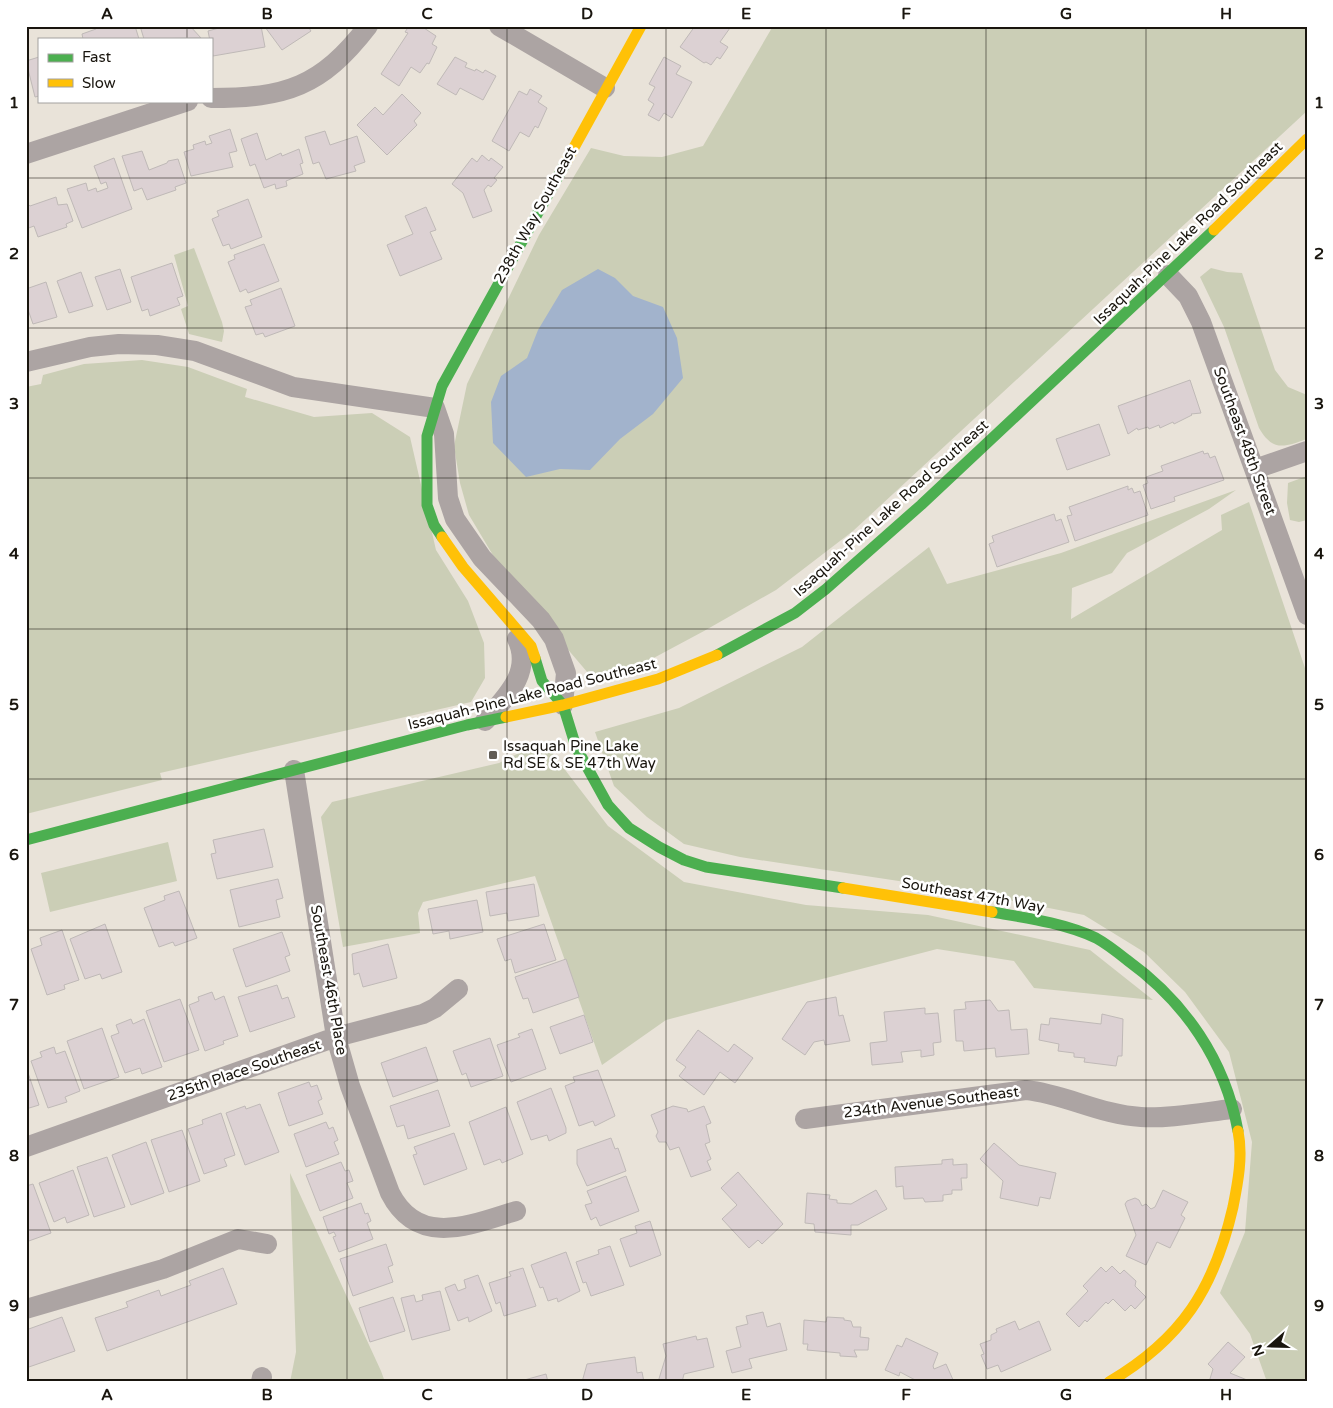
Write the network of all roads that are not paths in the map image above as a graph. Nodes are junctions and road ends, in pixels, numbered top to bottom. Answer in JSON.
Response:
{"nodes":[{"id":1,"x":368,"y":26,"type":"edge"},
{"id":2,"x":499,"y":26,"type":"edge"},
{"id":3,"x":641,"y":26,"type":"edge"},
{"id":4,"x":605,"y":88,"type":"junction"},
{"id":5,"x":212,"y":98,"type":"edge"},
{"id":6,"x":185,"y":102,"type":"edge"},
{"id":7,"x":1307,"y":139,"type":"edge"},
{"id":8,"x":26,"y":154,"type":"edge"},
{"id":9,"x":1168,"y":275,"type":"junction"},
{"id":10,"x":26,"y":362,"type":"edge"},
{"id":11,"x":435,"y":408,"type":"junction"},
{"id":12,"x":1307,"y":451,"type":"edge"},
{"id":13,"x":1254,"y":469,"type":"junction"},
{"id":14,"x":504,"y":612,"type":"junction"},
{"id":15,"x":1307,"y":615,"type":"edge"},
{"id":16,"x":563,"y":705,"type":"junction"},
{"id":17,"x":485,"y":721,"type":"junction"},
{"id":18,"x":294,"y":770,"type":"junction"},
{"id":19,"x":26,"y":840,"type":"edge"},
{"id":20,"x":458,"y":989,"type":"dead end"},
{"id":21,"x":336,"y":1037,"type":"junction"},
{"id":22,"x":1232,"y":1109,"type":"junction"},
{"id":23,"x":806,"y":1119,"type":"dead end"},
{"id":24,"x":26,"y":1147,"type":"edge"},
{"id":25,"x":516,"y":1210,"type":"dead end"},
{"id":26,"x":267,"y":1244,"type":"dead end"},
{"id":27,"x":26,"y":1309,"type":"edge"},
{"id":28,"x":1111,"y":1381,"type":"edge"}],
"edges":[{"from":1,"to":5,"type":"street"},
{"from":2,"to":4,"type":"street"},
{"from":3,"to":4,"type":"street","name":"238th Way Southeast"},
{"from":4,"to":11,"type":"street","name":"238th Way Southeast"},
{"from":6,"to":8,"type":"street"},
{"from":7,"to":9,"type":"street","name":"Issaquah-Pine Lake Road Southeast"},
{"from":9,"to":13,"type":"street","name":"Southeast 48th Street"},
{"from":9,"to":16,"type":"street","name":"Issaquah-Pine Lake Road Southeast"},
{"from":10,"to":11,"type":"street"},
{"from":11,"to":14,"type":"street","name":"238th Way Southeast"},
{"from":11,"to":16,"type":"street"},
{"from":12,"to":13,"type":"street"},
{"from":13,"to":15,"type":"street","name":"Southeast 48th Street"},
{"from":14,"to":16,"type":"street","name":"238th Way Southeast"},
{"from":14,"to":17,"type":"street","name":"238th Way Southeast"},
{"from":16,"to":17,"type":"street","name":"Issaquah-Pine Lake Road Southeast"},
{"from":16,"to":22,"type":"street","name":"Southeast 47th Way"},
{"from":17,"to":18,"type":"street","name":"Issaquah-Pine Lake Road Southeast"},
{"from":18,"to":19,"type":"street","name":"Issaquah-Pine Lake Road Southeast"},
{"from":18,"to":21,"type":"street","name":"Southeast 46th Place"},
{"from":20,"to":21,"type":"street","name":"235th Place Southeast"},
{"from":21,"to":24,"type":"street","name":"235th Place Southeast"},
{"from":21,"to":25,"type":"street","name":"Southeast 46th Place"},
{"from":22,"to":23,"type":"street","name":"234th Avenue Southeast"},
{"from":22,"to":28,"type":"street","name":"Southeast 47th Way"},
{"from":26,"to":27,"type":"street"}]}
